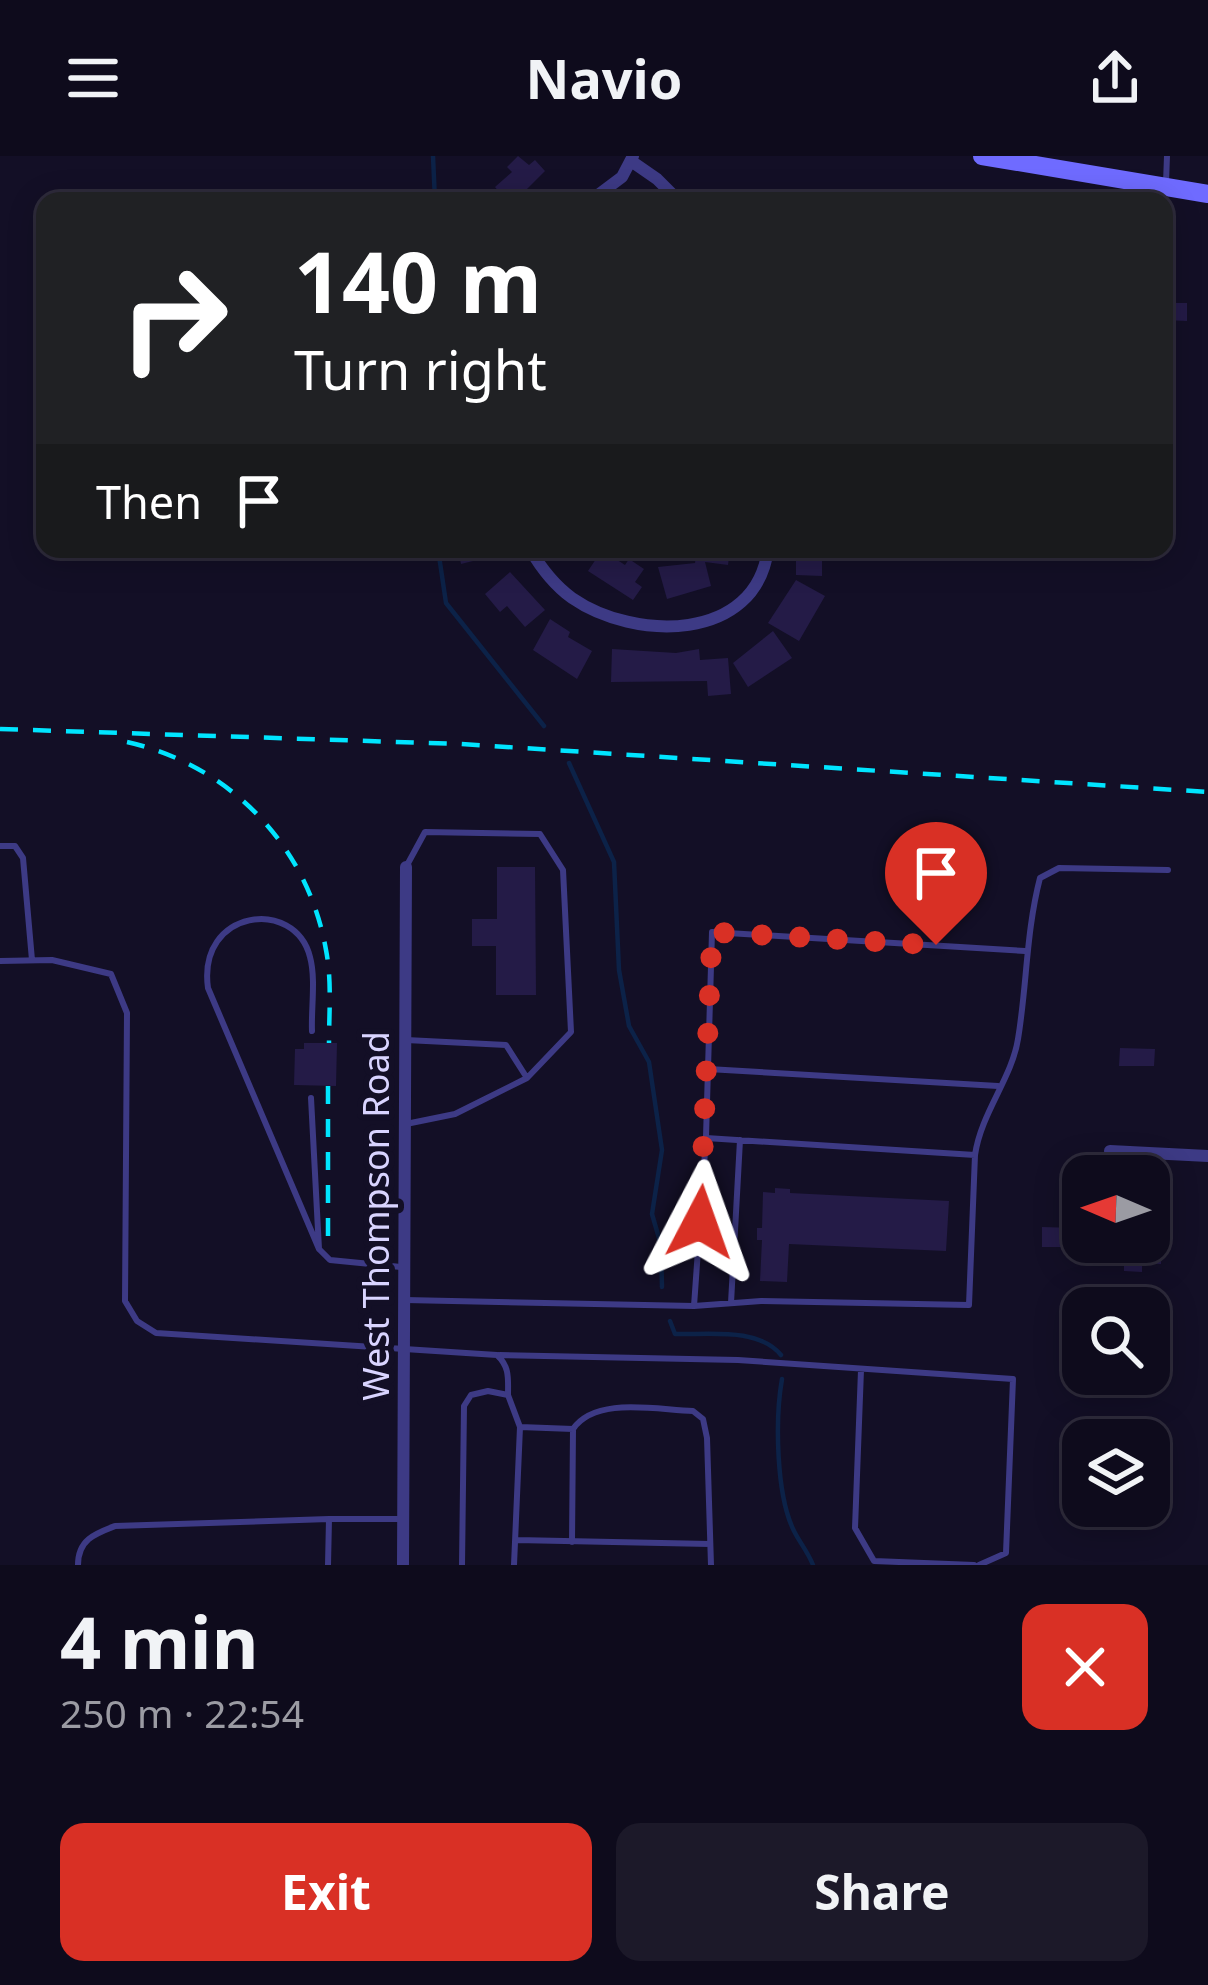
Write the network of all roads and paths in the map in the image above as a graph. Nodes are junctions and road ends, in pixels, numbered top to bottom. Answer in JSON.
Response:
{"nodes":[{"id":1,"x":982,"y":156,"type":"edge"},
{"id":2,"x":1167,"y":156,"type":"edge"},
{"id":3,"x":632,"y":159,"type":"edge"},
{"id":4,"x":1166,"y":187,"type":"junction"},
{"id":5,"x":602,"y":192,"type":"edge"},
{"id":6,"x":670,"y":192,"type":"edge"},
{"id":7,"x":1208,"y":194,"type":"edge"},
{"id":8,"x":536,"y":558,"type":"edge"},
{"id":9,"x":766,"y":558,"type":"edge"},
{"id":10,"x":0,"y":846,"type":"edge"},
{"id":11,"x":406,"y":867,"type":"joint"},
{"id":12,"x":1168,"y":871,"type":"dead end"},
{"id":13,"x":1025,"y":951,"type":"junction"},
{"id":14,"x":32,"y":960,"type":"junction"},
{"id":15,"x":0,"y":961,"type":"edge"},
{"id":16,"x":312,"y":1031,"type":"dead end"},
{"id":17,"x":406,"y":1040,"type":"junction"},
{"id":18,"x":708,"y":1069,"type":"junction"},
{"id":19,"x":527,"y":1078,"type":"junction"},
{"id":20,"x":998,"y":1086,"type":"junction"},
{"id":21,"x":311,"y":1098,"type":"dead end"},
{"id":22,"x":405,"y":1124,"type":"junction"},
{"id":23,"x":706,"y":1138,"type":"junction"},
{"id":24,"x":740,"y":1140,"type":"junction"},
{"id":25,"x":1110,"y":1151,"type":"dead end"},
{"id":26,"x":974,"y":1155,"type":"junction"},
{"id":27,"x":1208,"y":1156,"type":"edge"},
{"id":28,"x":319,"y":1249,"type":"junction"},
{"id":29,"x":405,"y":1268,"type":"junction"},
{"id":30,"x":405,"y":1300,"type":"junction"},
{"id":31,"x":731,"y":1304,"type":"junction"},
{"id":32,"x":694,"y":1306,"type":"junction"},
{"id":33,"x":405,"y":1351,"type":"junction"},
{"id":34,"x":497,"y":1355,"type":"junction"},
{"id":35,"x":861,"y":1370,"type":"junction"},
{"id":36,"x":508,"y":1395,"type":"junction"},
{"id":37,"x":520,"y":1427,"type":"junction"},
{"id":38,"x":573,"y":1429,"type":"junction"},
{"id":39,"x":328,"y":1519,"type":"junction"},
{"id":40,"x":403,"y":1519,"type":"junction"},
{"id":41,"x":516,"y":1540,"type":"junction"},
{"id":42,"x":572,"y":1541,"type":"junction"},
{"id":43,"x":710,"y":1544,"type":"junction"},
{"id":44,"x":78,"y":1565,"type":"edge"},
{"id":45,"x":328,"y":1565,"type":"edge"},
{"id":46,"x":403,"y":1565,"type":"edge"},
{"id":47,"x":462,"y":1565,"type":"edge"},
{"id":48,"x":514,"y":1565,"type":"edge"},
{"id":49,"x":711,"y":1565,"type":"edge"},
{"id":50,"x":976,"y":1565,"type":"edge"}],
"edges":[{"from":1,"to":4,"type":"main road"},
{"from":2,"to":4,"type":"lane"},
{"from":3,"to":5,"type":"street"},
{"from":3,"to":6,"type":"street"},
{"from":4,"to":7,"type":"main road"},
{"from":8,"to":9,"type":"street"},
{"from":10,"to":14,"type":"lane"},
{"from":11,"to":17,"type":"street","name":"West Thompson Road"},
{"from":11,"to":19,"type":"lane"},
{"from":12,"to":13,"type":"lane"},
{"from":13,"to":18,"type":"lane"},
{"from":13,"to":20,"type":"lane"},
{"from":14,"to":15,"type":"lane"},
{"from":14,"to":33,"type":"lane"},
{"from":16,"to":28,"type":"lane"},
{"from":17,"to":19,"type":"lane"},
{"from":17,"to":22,"type":"street","name":"West Thompson Road"},
{"from":18,"to":20,"type":"lane"},
{"from":18,"to":23,"type":"lane"},
{"from":19,"to":22,"type":"lane"},
{"from":20,"to":26,"type":"lane"},
{"from":21,"to":28,"type":"lane"},
{"from":22,"to":29,"type":"street","name":"West Thompson Road"},
{"from":23,"to":24,"type":"lane"},
{"from":23,"to":32,"type":"lane"},
{"from":24,"to":26,"type":"lane"},
{"from":24,"to":31,"type":"lane"},
{"from":25,"to":27,"type":"street"},
{"from":26,"to":31,"type":"lane"},
{"from":28,"to":29,"type":"lane"},
{"from":29,"to":30,"type":"street","name":"West Thompson Road"},
{"from":30,"to":32,"type":"lane"},
{"from":30,"to":33,"type":"street","name":"West Thompson Road"},
{"from":31,"to":32,"type":"lane"},
{"from":33,"to":34,"type":"lane"},
{"from":33,"to":40,"type":"street","name":"West Thompson Road"},
{"from":34,"to":35,"type":"lane"},
{"from":34,"to":36,"type":"lane"},
{"from":35,"to":50,"type":"lane"},
{"from":35,"to":50,"type":"lane"},
{"from":36,"to":37,"type":"lane"},
{"from":36,"to":47,"type":"lane"},
{"from":37,"to":38,"type":"lane"},
{"from":37,"to":41,"type":"lane"},
{"from":38,"to":42,"type":"lane"},
{"from":38,"to":43,"type":"lane"},
{"from":39,"to":40,"type":"lane"},
{"from":39,"to":44,"type":"lane"},
{"from":39,"to":45,"type":"lane"},
{"from":40,"to":46,"type":"street","name":"West Thompson Road"},
{"from":41,"to":42,"type":"lane"},
{"from":41,"to":48,"type":"lane"},
{"from":42,"to":43,"type":"lane"},
{"from":43,"to":49,"type":"lane"}]}
